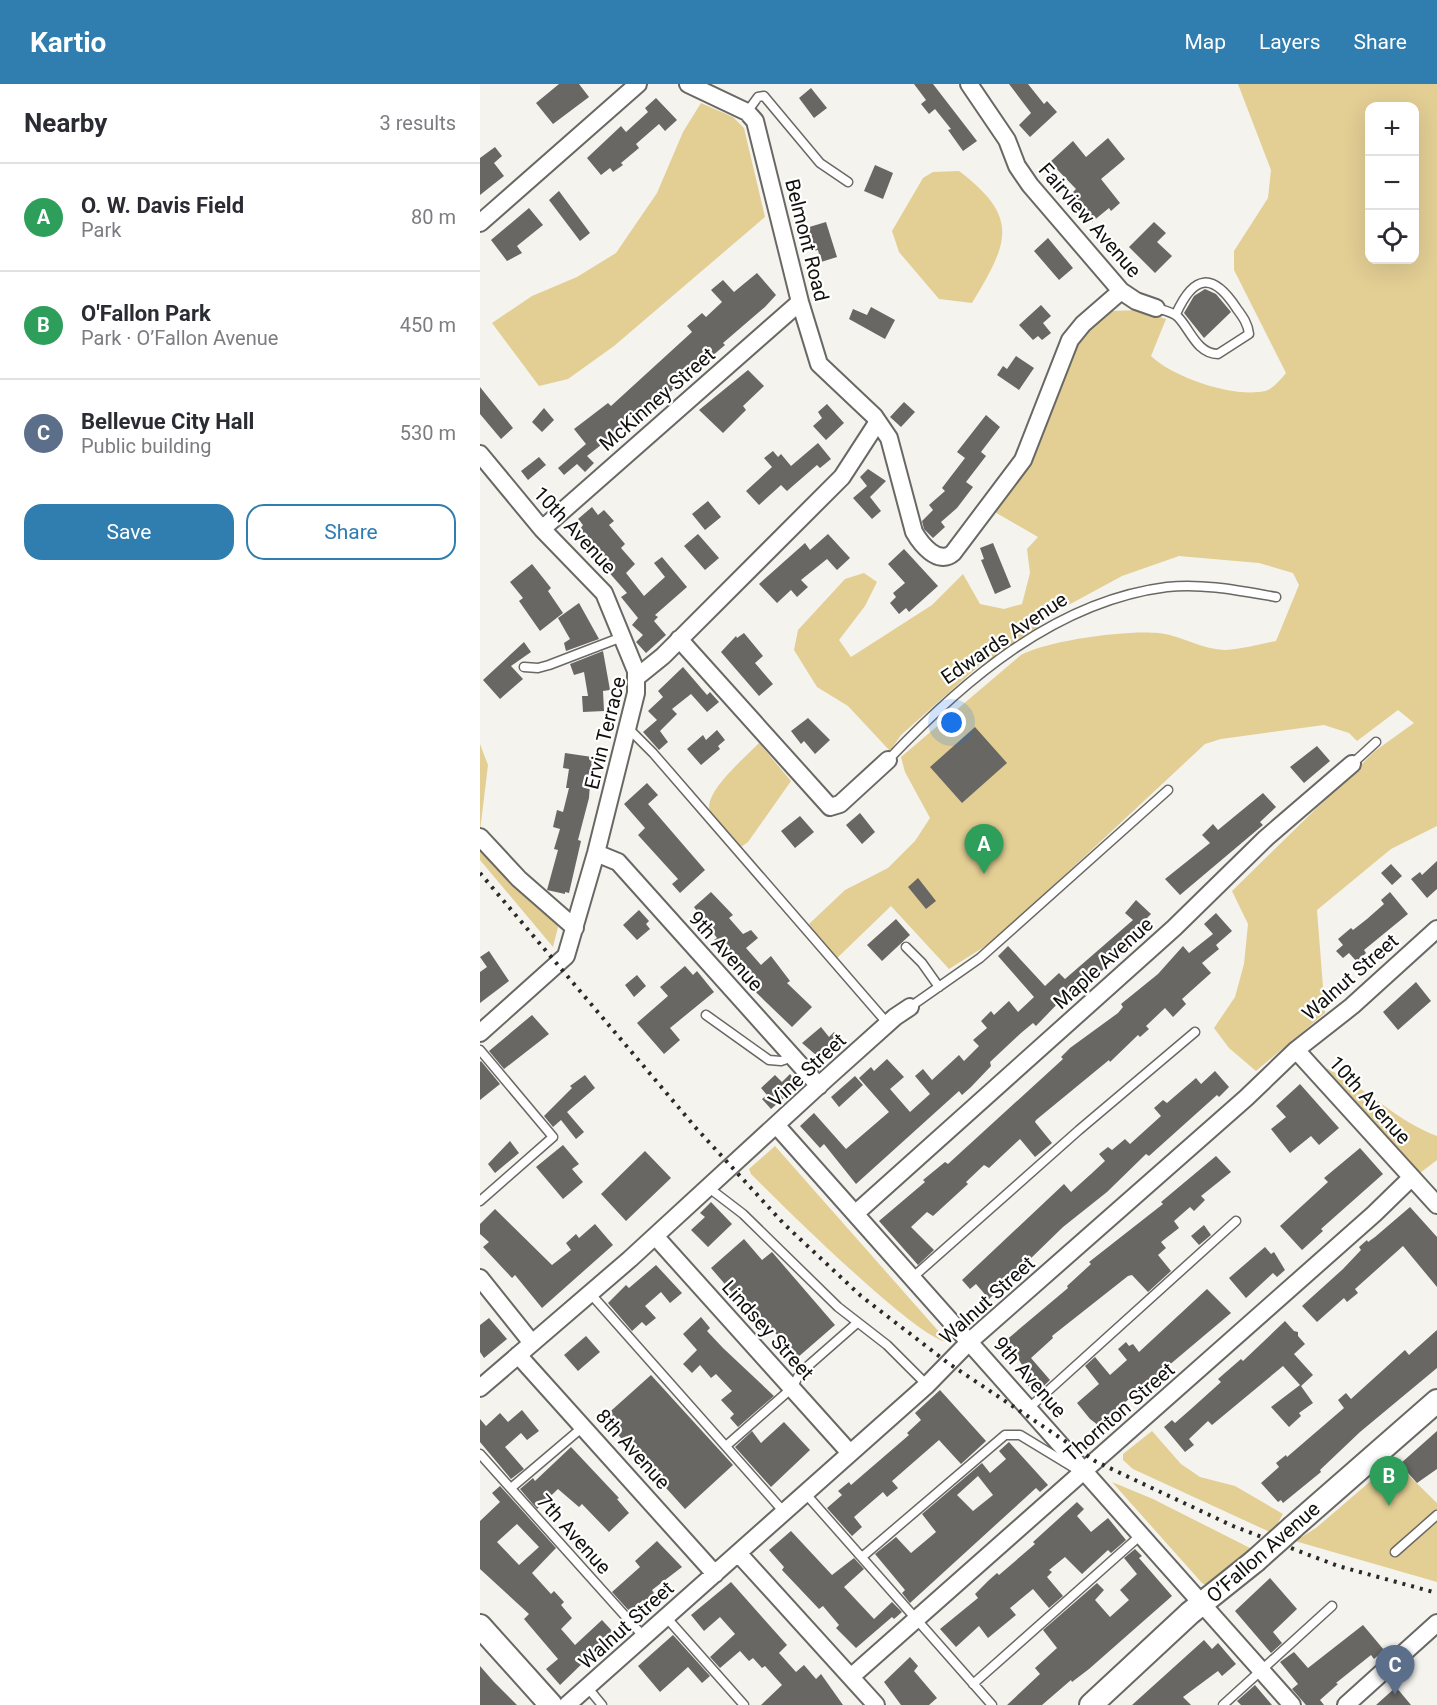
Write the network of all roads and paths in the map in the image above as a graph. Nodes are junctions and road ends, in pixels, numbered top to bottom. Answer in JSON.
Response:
{"nodes":[{"id":1,"x":638,"y":84,"type":"edge"},
{"id":2,"x":688,"y":84,"type":"edge"},
{"id":3,"x":969,"y":84,"type":"edge"},
{"id":4,"x":747,"y":112,"type":"junction"},
{"id":5,"x":848,"y":182,"type":"dead end"},
{"id":6,"x":480,"y":223,"type":"edge"},
{"id":7,"x":1121,"y":291,"type":"junction"},
{"id":8,"x":800,"y":302,"type":"junction"},
{"id":9,"x":1156,"y":308,"type":"joint"},
{"id":10,"x":1176,"y":314,"type":"junction"},
{"id":11,"x":877,"y":423,"type":"junction"},
{"id":12,"x":480,"y":454,"type":"edge"},
{"id":13,"x":542,"y":528,"type":"junction"},
{"id":14,"x":1276,"y":597,"type":"dead end"},
{"id":15,"x":622,"y":637,"type":"junction"},
{"id":16,"x":679,"y":639,"type":"junction"},
{"id":17,"x":524,"y":667,"type":"dead end"},
{"id":18,"x":637,"y":677,"type":"junction"},
{"id":19,"x":627,"y":727,"type":"junction"},
{"id":20,"x":1376,"y":742,"type":"dead end"},
{"id":21,"x":888,"y":760,"type":"joint"},
{"id":22,"x":1352,"y":764,"type":"joint"},
{"id":23,"x":1168,"y":790,"type":"dead end"},
{"id":24,"x":480,"y":837,"type":"edge"},
{"id":25,"x":596,"y":853,"type":"junction"},
{"id":26,"x":575,"y":928,"type":"junction"},
{"id":27,"x":1437,"y":929,"type":"edge"},
{"id":28,"x":906,"y":947,"type":"dead end"},
{"id":29,"x":939,"y":987,"type":"junction"},
{"id":30,"x":910,"y":1007,"type":"joint"},
{"id":31,"x":706,"y":1016,"type":"dead end"},
{"id":32,"x":888,"y":1024,"type":"junction"},
{"id":33,"x":480,"y":1032,"type":"edge"},
{"id":34,"x":1195,"y":1032,"type":"dead end"},
{"id":35,"x":480,"y":1050,"type":"edge"},
{"id":36,"x":1296,"y":1050,"type":"junction"},
{"id":37,"x":793,"y":1057,"type":"junction"},
{"id":38,"x":819,"y":1086,"type":"junction"},
{"id":39,"x":777,"y":1126,"type":"junction"},
{"id":40,"x":1411,"y":1178,"type":"junction"},
{"id":41,"x":709,"y":1188,"type":"junction"},
{"id":42,"x":480,"y":1201,"type":"edge"},
{"id":43,"x":1437,"y":1205,"type":"edge"},
{"id":44,"x":856,"y":1213,"type":"junction"},
{"id":45,"x":1236,"y":1221,"type":"dead end"},
{"id":46,"x":655,"y":1236,"type":"junction"},
{"id":47,"x":480,"y":1278,"type":"edge"},
{"id":48,"x":912,"y":1278,"type":"junction"},
{"id":49,"x":589,"y":1292,"type":"junction"},
{"id":50,"x":857,"y":1323,"type":"junction"},
{"id":51,"x":970,"y":1341,"type":"junction"},
{"id":52,"x":532,"y":1343,"type":"junction"},
{"id":53,"x":518,"y":1355,"type":"junction"},
{"id":54,"x":927,"y":1385,"type":"junction"},
{"id":55,"x":480,"y":1388,"type":"edge"},
{"id":56,"x":792,"y":1388,"type":"junction"},
{"id":57,"x":1437,"y":1401,"type":"edge"},
{"id":58,"x":1029,"y":1408,"type":"junction"},
{"id":59,"x":584,"y":1426,"type":"junction"},
{"id":60,"x":726,"y":1446,"type":"junction"},
{"id":61,"x":850,"y":1453,"type":"junction"},
{"id":62,"x":480,"y":1454,"type":"edge"},
{"id":63,"x":1082,"y":1472,"type":"junction"},
{"id":64,"x":511,"y":1488,"type":"junction"},
{"id":65,"x":805,"y":1493,"type":"junction"},
{"id":66,"x":784,"y":1512,"type":"junction"},
{"id":67,"x":1437,"y":1515,"type":"edge"},
{"id":68,"x":1142,"y":1534,"type":"junction"},
{"id":69,"x":738,"y":1552,"type":"junction"},
{"id":70,"x":1395,"y":1552,"type":"dead end"},
{"id":71,"x":862,"y":1557,"type":"junction"},
{"id":72,"x":715,"y":1574,"type":"junction"},
{"id":73,"x":1202,"y":1605,"type":"junction"},
{"id":74,"x":1332,"y":1606,"type":"dead end"},
{"id":75,"x":666,"y":1617,"type":"junction"},
{"id":76,"x":916,"y":1619,"type":"junction"},
{"id":77,"x":1437,"y":1623,"type":"edge"},
{"id":78,"x":480,"y":1626,"type":"edge"},
{"id":79,"x":644,"y":1636,"type":"junction"},
{"id":80,"x":1262,"y":1671,"type":"junction"},
{"id":81,"x":852,"y":1676,"type":"junction"},
{"id":82,"x":973,"y":1684,"type":"junction"},
{"id":83,"x":588,"y":1688,"type":"junction"},
{"id":84,"x":551,"y":1705,"type":"edge"},
{"id":85,"x":567,"y":1705,"type":"edge"},
{"id":86,"x":602,"y":1705,"type":"edge"},
{"id":87,"x":744,"y":1705,"type":"edge"},
{"id":88,"x":876,"y":1705,"type":"edge"},
{"id":89,"x":992,"y":1705,"type":"edge"},
{"id":90,"x":1091,"y":1705,"type":"edge"},
{"id":91,"x":1223,"y":1705,"type":"edge"},
{"id":92,"x":1292,"y":1705,"type":"edge"},
{"id":93,"x":1346,"y":1705,"type":"edge"}],
"edges":[{"from":1,"to":6,"type":"street"},
{"from":2,"to":4,"type":"street"},
{"from":3,"to":7,"type":"street","name":"Fairview Avenue"},
{"from":4,"to":5,"type":"lane"},
{"from":4,"to":8,"type":"street","name":"Belmont Road"},
{"from":7,"to":9,"type":"street","name":"Fairview Avenue"},
{"from":7,"to":11,"type":"street","name":"Belmont Road"},
{"from":8,"to":11,"type":"street","name":"Belmont Road"},
{"from":8,"to":13,"type":"street","name":"McKinney Street"},
{"from":9,"to":10,"type":"lane"},
{"from":10,"to":10,"type":"lane"},
{"from":11,"to":16,"type":"street","name":"Ervin Terrace"},
{"from":12,"to":13,"type":"street","name":"10th Avenue"},
{"from":13,"to":15,"type":"street","name":"10th Avenue"},
{"from":14,"to":21,"type":"lane","name":"Edwards Avenue"},
{"from":15,"to":17,"type":"lane"},
{"from":15,"to":18,"type":"street","name":"10th Avenue"},
{"from":16,"to":18,"type":"street","name":"Ervin Terrace"},
{"from":16,"to":21,"type":"street","name":"Edwards Avenue"},
{"from":18,"to":19,"type":"street","name":"Ervin Terrace"},
{"from":19,"to":25,"type":"street","name":"Ervin Terrace"},
{"from":19,"to":32,"type":"lane"},
{"from":20,"to":22,"type":"lane","name":"Maple Avenue"},
{"from":22,"to":44,"type":"street","name":"Maple Avenue"},
{"from":23,"to":29,"type":"lane","name":"Vine Street"},
{"from":24,"to":26,"type":"street"},
{"from":25,"to":26,"type":"street","name":"Ervin Terrace"},
{"from":25,"to":37,"type":"street","name":"9th Avenue"},
{"from":26,"to":33,"type":"street","name":"Ervin Terrace"},
{"from":27,"to":36,"type":"street","name":"Walnut Street"},
{"from":28,"to":29,"type":"lane"},
{"from":29,"to":30,"type":"lane","name":"Vine Street"},
{"from":30,"to":32,"type":"street","name":"Vine Street"},
{"from":31,"to":37,"type":"lane"},
{"from":32,"to":38,"type":"street","name":"Vine Street"},
{"from":34,"to":48,"type":"lane"},
{"from":35,"to":42,"type":"lane"},
{"from":36,"to":40,"type":"street","name":"10th Avenue"},
{"from":36,"to":51,"type":"street","name":"Walnut Street"},
{"from":37,"to":38,"type":"street","name":"9th Avenue"},
{"from":38,"to":39,"type":"street","name":"Vine Street"},
{"from":39,"to":41,"type":"street","name":"Vine Street"},
{"from":39,"to":44,"type":"street","name":"9th Avenue"},
{"from":40,"to":43,"type":"street","name":"10th Avenue"},
{"from":40,"to":63,"type":"street","name":"Thornton Street"},
{"from":41,"to":46,"type":"street","name":"Vine Street"},
{"from":41,"to":50,"type":"lane"},
{"from":44,"to":48,"type":"street","name":"9th Avenue"},
{"from":45,"to":58,"type":"lane"},
{"from":46,"to":49,"type":"street","name":"Vine Street"},
{"from":46,"to":56,"type":"street","name":"Lindsey Street"},
{"from":47,"to":52,"type":"street"},
{"from":48,"to":51,"type":"street","name":"9th Avenue"},
{"from":49,"to":52,"type":"street","name":"Vine Street"},
{"from":49,"to":60,"type":"lane"},
{"from":50,"to":54,"type":"lane"},
{"from":50,"to":56,"type":"lane"},
{"from":51,"to":54,"type":"street","name":"Walnut Street"},
{"from":51,"to":58,"type":"street","name":"9th Avenue"},
{"from":52,"to":53,"type":"street","name":"Vine Street"},
{"from":53,"to":55,"type":"street","name":"Vine Street"},
{"from":53,"to":59,"type":"street","name":"8th Avenue"},
{"from":54,"to":61,"type":"street","name":"Walnut Street"},
{"from":56,"to":60,"type":"lane"},
{"from":56,"to":61,"type":"street","name":"Lindsey Street"},
{"from":57,"to":73,"type":"street","name":"O’Fallon Avenue","bridge":true},
{"from":58,"to":63,"type":"street","name":"9th Avenue"},
{"from":59,"to":64,"type":"lane"},
{"from":59,"to":72,"type":"street","name":"8th Avenue"},
{"from":60,"to":66,"type":"lane"},
{"from":61,"to":65,"type":"street","name":"Walnut Street"},
{"from":62,"to":64,"type":"lane","name":"7th Avenue"},
{"from":63,"to":68,"type":"street","name":"9th Avenue"},
{"from":63,"to":71,"type":"lane"},
{"from":63,"to":76,"type":"street","name":"Thornton Street"},
{"from":64,"to":79,"type":"lane","name":"7th Avenue"},
{"from":65,"to":66,"type":"street","name":"Walnut Street"},
{"from":65,"to":71,"type":"lane"},
{"from":66,"to":69,"type":"street","name":"Walnut Street"},
{"from":67,"to":70,"type":"lane"},
{"from":68,"to":73,"type":"street","name":"9th Avenue"},
{"from":68,"to":82,"type":"lane"},
{"from":69,"to":72,"type":"street","name":"Walnut Street"},
{"from":69,"to":81,"type":"street"},
{"from":71,"to":76,"type":"lane"},
{"from":72,"to":75,"type":"street","name":"Walnut Street"},
{"from":73,"to":80,"type":"street","name":"9th Avenue"},
{"from":73,"to":90,"type":"street","name":"O’Fallon Avenue"},
{"from":74,"to":80,"type":"lane"},
{"from":75,"to":79,"type":"street","name":"Walnut Street"},
{"from":75,"to":87,"type":"lane"},
{"from":76,"to":81,"type":"street","name":"Thornton Street"},
{"from":76,"to":82,"type":"lane"},
{"from":77,"to":93,"type":"street"},
{"from":78,"to":84,"type":"street"},
{"from":79,"to":83,"type":"street","name":"Walnut Street"},
{"from":80,"to":91,"type":"lane"},
{"from":80,"to":92,"type":"street","name":"9th Avenue"},
{"from":81,"to":88,"type":"street"},
{"from":82,"to":89,"type":"lane"},
{"from":83,"to":85,"type":"street","name":"Walnut Street"},
{"from":83,"to":86,"type":"lane"}]}
